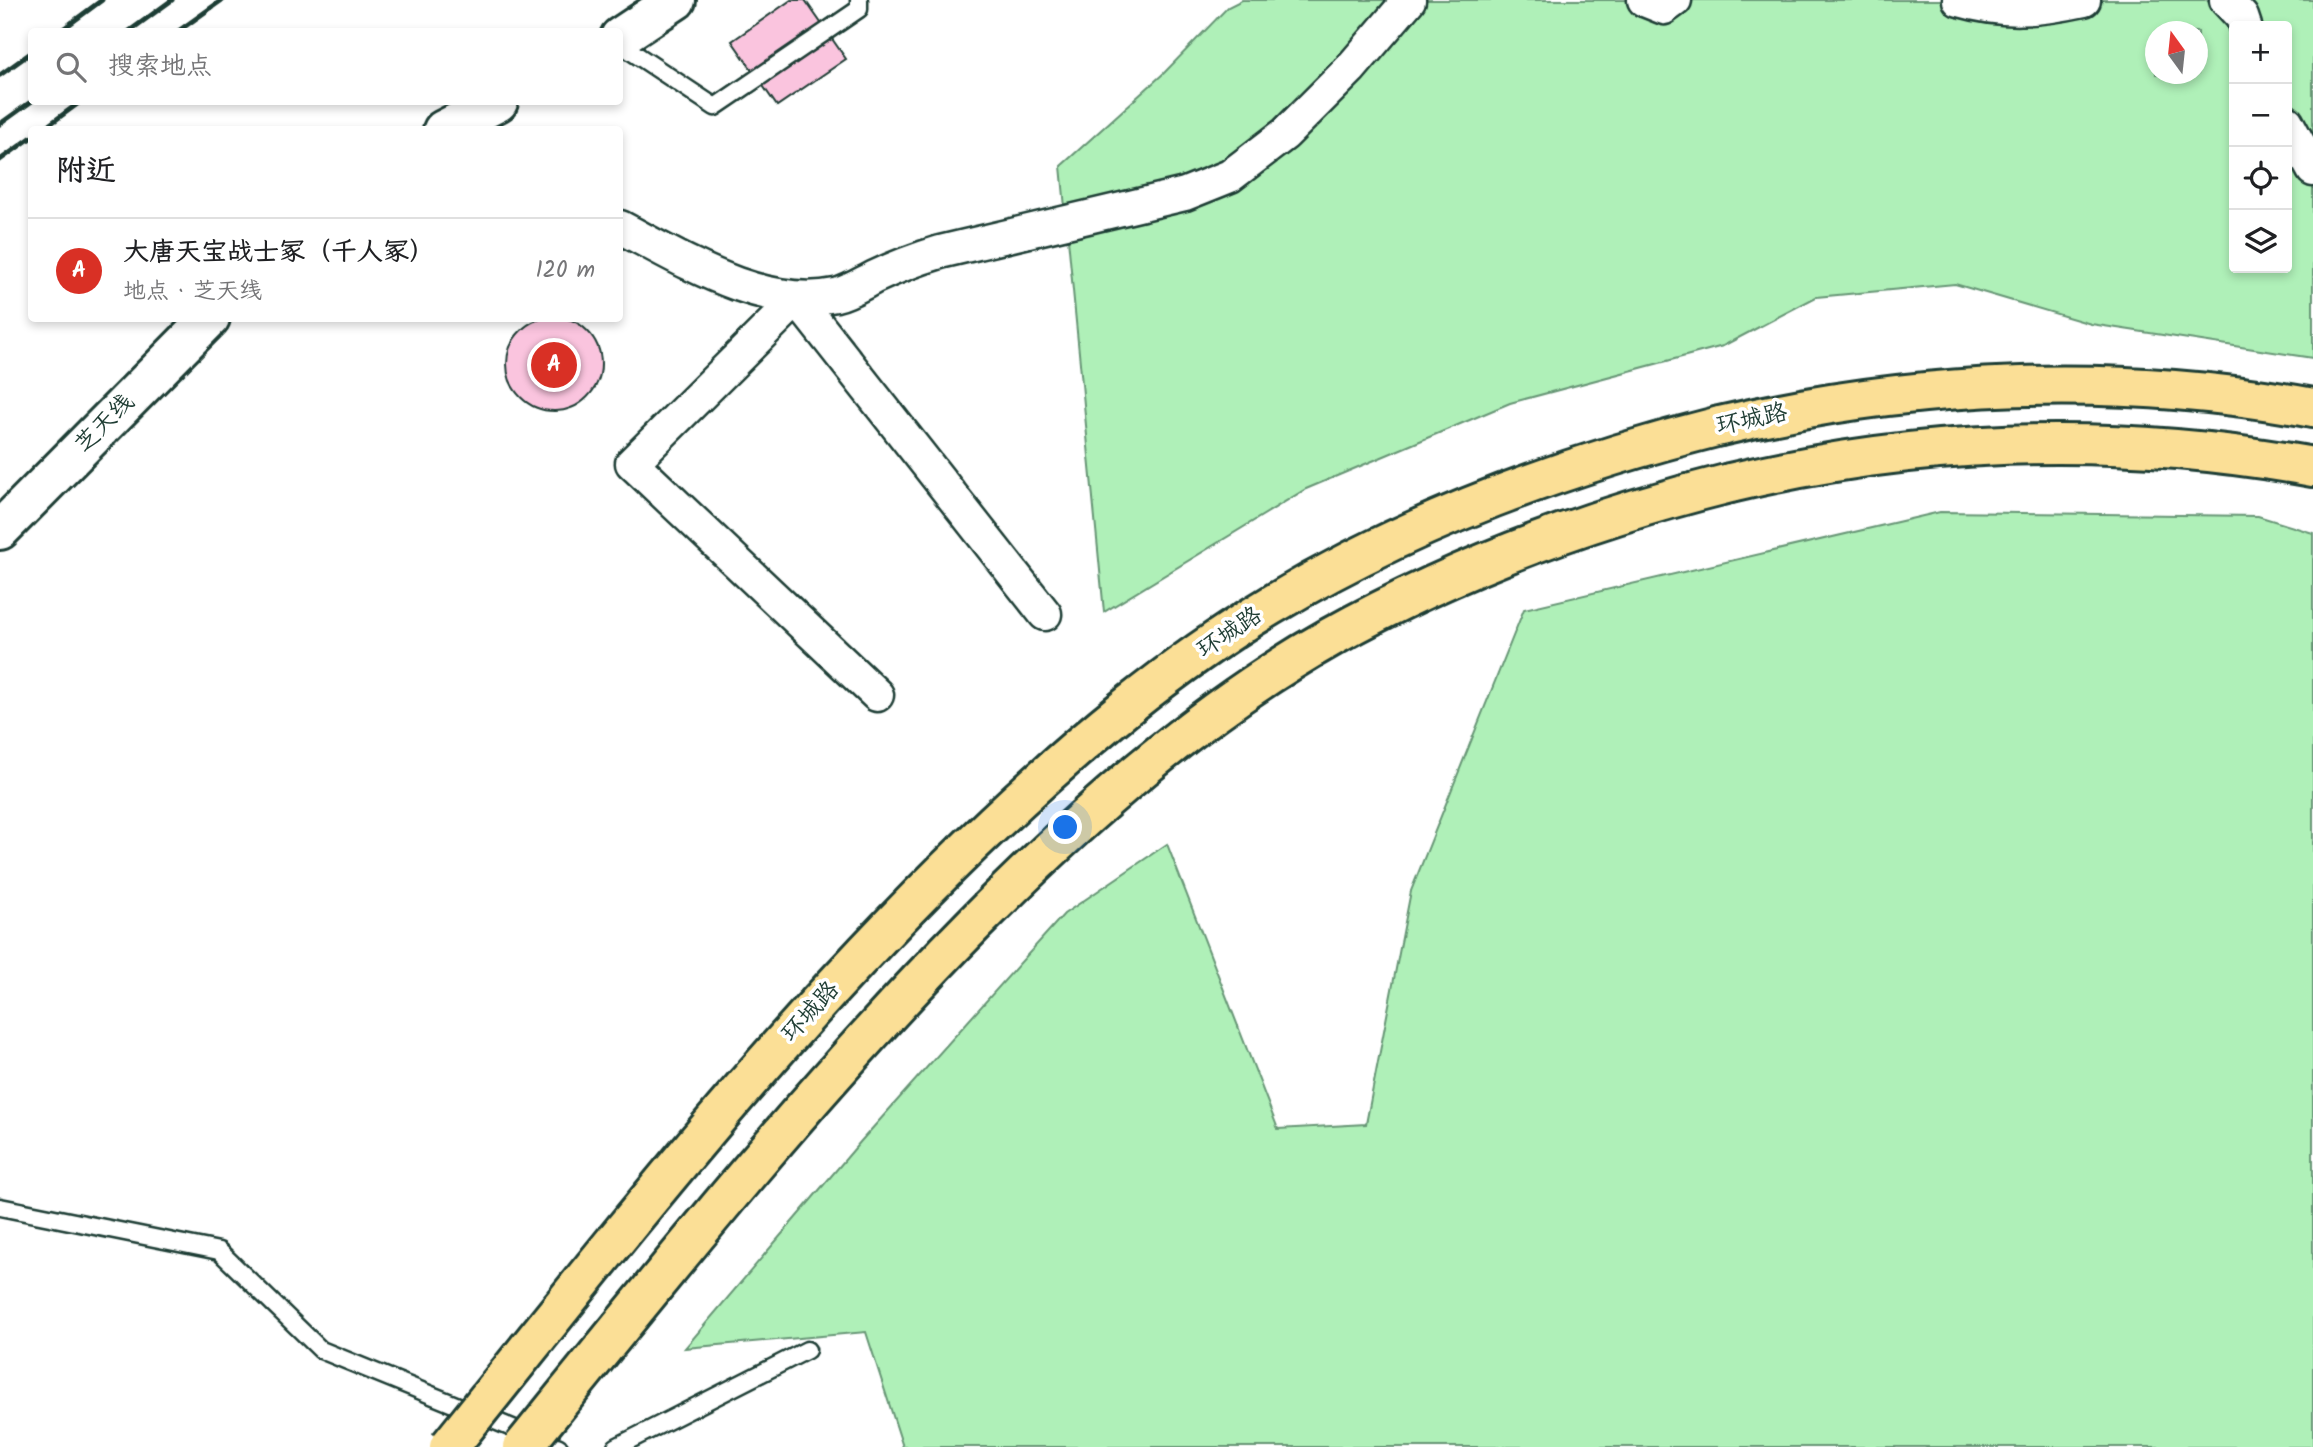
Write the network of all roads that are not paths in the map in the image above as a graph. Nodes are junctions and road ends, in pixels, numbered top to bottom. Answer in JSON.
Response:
{"nodes":[{"id":1,"x":676,"y":0,"type":"edge"},
{"id":2,"x":859,"y":0,"type":"edge"},
{"id":3,"x":1409,"y":0,"type":"edge"},
{"id":4,"x":1644,"y":0,"type":"edge"},
{"id":5,"x":1675,"y":0,"type":"edge"},
{"id":6,"x":1959,"y":0,"type":"edge"},
{"id":7,"x":2084,"y":0,"type":"edge"},
{"id":8,"x":2225,"y":0,"type":"edge"},
{"id":9,"x":2243,"y":21,"type":"edge"},
{"id":10,"x":623,"y":35,"type":"edge"},
{"id":11,"x":623,"y":46,"type":"edge"},
{"id":12,"x":492,"y":105,"type":"edge"},
{"id":13,"x":451,"y":126,"type":"edge"},
{"id":14,"x":2292,"y":131,"type":"edge"},
{"id":15,"x":2313,"y":170,"type":"edge"},
{"id":16,"x":623,"y":229,"type":"edge"},
{"id":17,"x":797,"y":299,"type":"junction"},
{"id":18,"x":206,"y":322,"type":"edge"},
{"id":19,"x":2313,"y":408,"type":"edge"},
{"id":20,"x":2313,"y":467,"type":"edge"},
{"id":21,"x":0,"y":530,"type":"edge"},
{"id":22,"x":1045,"y":614,"type":"dead end"},
{"id":23,"x":877,"y":695,"type":"dead end"},
{"id":24,"x":0,"y":1207,"type":"edge"},
{"id":25,"x":807,"y":1350,"type":"dead end"},
{"id":26,"x":449,"y":1447,"type":"edge"},
{"id":27,"x":523,"y":1447,"type":"edge"},
{"id":28,"x":559,"y":1447,"type":"edge"},
{"id":29,"x":616,"y":1447,"type":"edge"}],
"edges":[{"from":1,"to":10,"type":"street"},
{"from":2,"to":11,"type":"lane"},
{"from":3,"to":17,"type":"street"},
{"from":4,"to":5,"type":"street"},
{"from":6,"to":7,"type":"street"},
{"from":8,"to":9,"type":"street"},
{"from":12,"to":13,"type":"street"},
{"from":14,"to":15,"type":"street"},
{"from":16,"to":17,"type":"street"},
{"from":17,"to":22,"type":"street"},
{"from":17,"to":23,"type":"street"},
{"from":18,"to":21,"type":"street","name":"芝天线"},
{"from":19,"to":26,"type":"main road","name":"环城路","bridge":true},
{"from":20,"to":27,"type":"main road","bridge":true},
{"from":24,"to":28,"type":"lane"},
{"from":25,"to":29,"type":"lane"}]}
